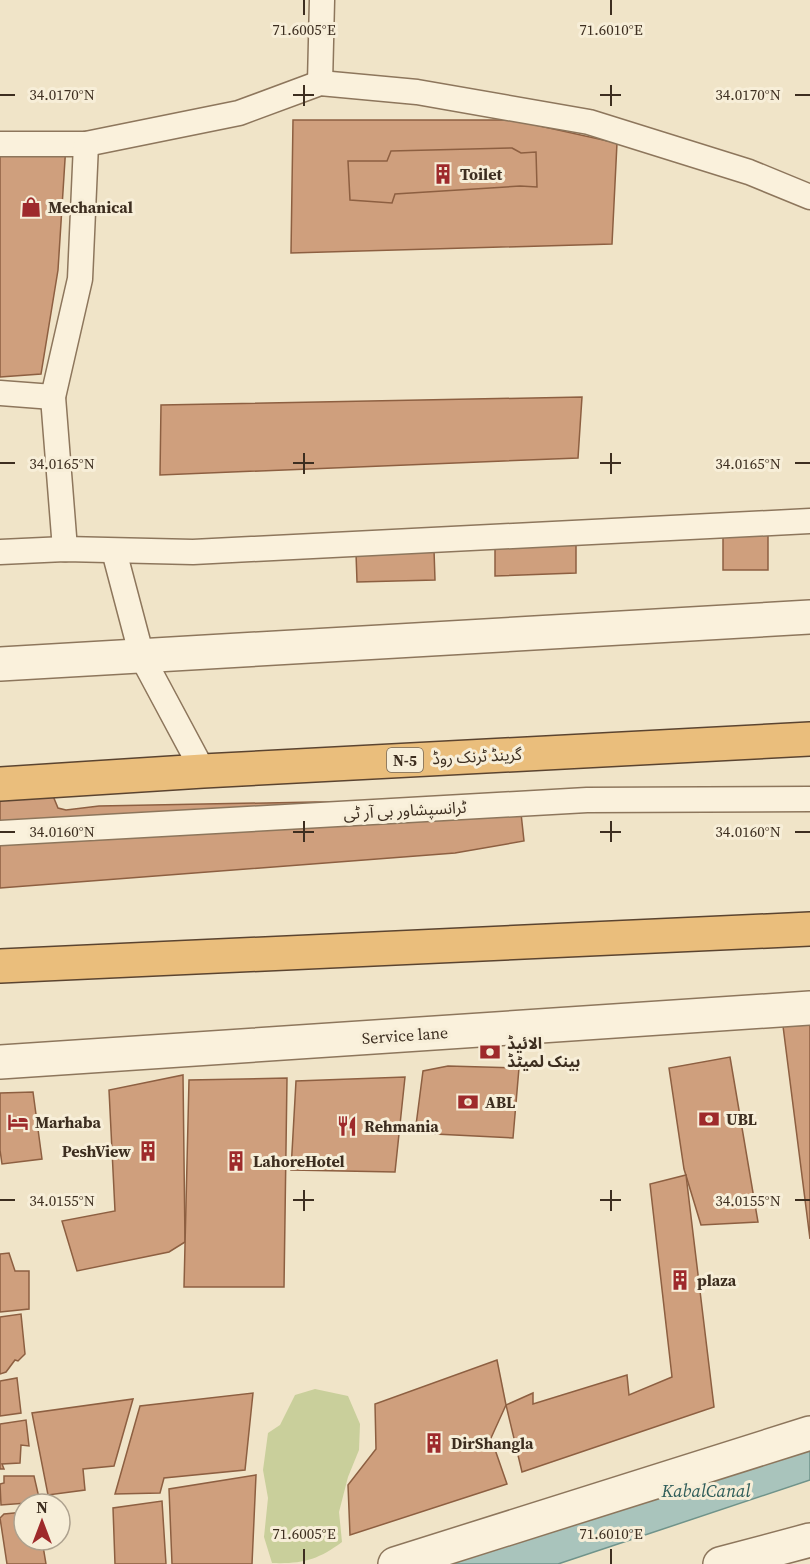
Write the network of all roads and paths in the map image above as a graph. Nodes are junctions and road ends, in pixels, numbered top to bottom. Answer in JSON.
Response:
{"nodes":[{"id":1,"x":322,"y":0,"type":"edge"},
{"id":2,"x":320,"y":83,"type":"junction"},
{"id":3,"x":0,"y":144,"type":"edge"},
{"id":4,"x":86,"y":144,"type":"junction"},
{"id":5,"x":810,"y":197,"type":"edge"},
{"id":6,"x":0,"y":393,"type":"edge"},
{"id":7,"x":53,"y":397,"type":"junction"},
{"id":8,"x":810,"y":521,"type":"edge"},
{"id":9,"x":65,"y":549,"type":"junction"},
{"id":10,"x":114,"y":551,"type":"junction"},
{"id":11,"x":0,"y":552,"type":"edge"},
{"id":12,"x":810,"y":616,"type":"edge"},
{"id":13,"x":142,"y":657,"type":"junction"},
{"id":14,"x":0,"y":664,"type":"edge"},
{"id":15,"x":810,"y":739,"type":"edge"},
{"id":16,"x":203,"y":771,"type":"junction"},
{"id":17,"x":0,"y":784,"type":"edge"},
{"id":18,"x":810,"y":799,"type":"edge"},
{"id":19,"x":0,"y":833,"type":"edge"},
{"id":20,"x":810,"y":929,"type":"edge"},
{"id":21,"x":0,"y":966,"type":"edge"},
{"id":22,"x":810,"y":1008,"type":"edge"},
{"id":23,"x":0,"y":1062,"type":"edge"},
{"id":24,"x":810,"y":1432,"type":"edge"},
{"id":25,"x":810,"y":1540,"type":"edge"},
{"id":26,"x":395,"y":1564,"type":"edge"},
{"id":27,"x":720,"y":1564,"type":"edge"}],
"edges":[{"from":1,"to":2,"type":"lane"},
{"from":2,"to":4,"type":"lane"},
{"from":2,"to":5,"type":"lane"},
{"from":3,"to":4,"type":"lane"},
{"from":4,"to":7,"type":"lane"},
{"from":6,"to":7,"type":"lane"},
{"from":7,"to":9,"type":"lane"},
{"from":8,"to":10,"type":"lane"},
{"from":9,"to":10,"type":"lane"},
{"from":9,"to":11,"type":"lane"},
{"from":10,"to":13,"type":"lane"},
{"from":12,"to":13,"type":"street"},
{"from":13,"to":14,"type":"street"},
{"from":13,"to":16,"type":"lane"},
{"from":15,"to":16,"type":"highway","name":"گرینڈ ٹرنک روڈ","number":"N-5"},
{"from":16,"to":17,"type":"highway","name":"گرینڈ ٹرنک روڈ","number":"N-5"},
{"from":18,"to":19,"type":"lane","name":"ٹرانسپشاور بی آر ٹی"},
{"from":20,"to":21,"type":"highway"},
{"from":22,"to":23,"type":"street","name":"Service lane"},
{"from":24,"to":26,"type":"street"},
{"from":25,"to":27,"type":"street"}]}
